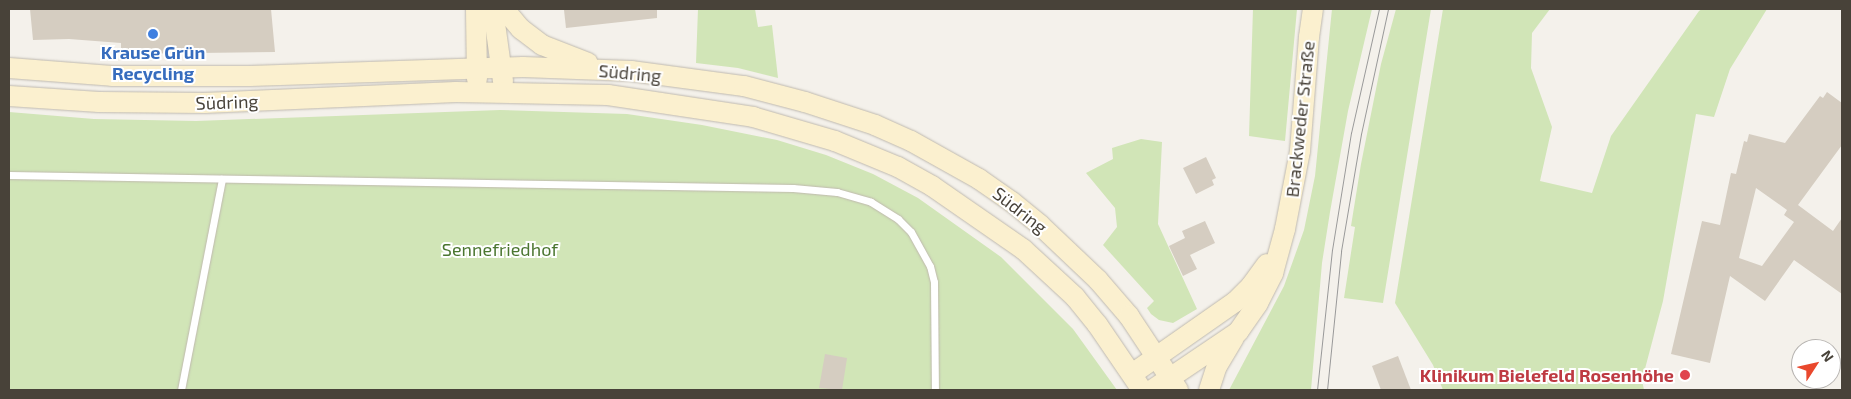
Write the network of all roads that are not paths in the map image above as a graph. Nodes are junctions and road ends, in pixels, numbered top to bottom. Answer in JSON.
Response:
{"nodes":[{"id":1,"x":476,"y":9,"type":"edge"},
{"id":2,"x":493,"y":9,"type":"edge"},
{"id":3,"x":504,"y":9,"type":"edge"},
{"id":4,"x":1313,"y":9,"type":"edge"},
{"id":5,"x":502,"y":67,"type":"junction"},
{"id":6,"x":9,"y":68,"type":"edge"},
{"id":7,"x":477,"y":68,"type":"junction"},
{"id":8,"x":631,"y":71,"type":"junction"},
{"id":9,"x":478,"y":91,"type":"junction"},
{"id":10,"x":504,"y":92,"type":"junction"},
{"id":11,"x":9,"y":96,"type":"edge"},
{"id":12,"x":9,"y":175,"type":"edge"},
{"id":13,"x":222,"y":180,"type":"junction"},
{"id":14,"x":1285,"y":229,"type":"junction"},
{"id":15,"x":1238,"y":332,"type":"junction"},
{"id":16,"x":1157,"y":356,"type":"junction"},
{"id":17,"x":1137,"y":382,"type":"edge"},
{"id":18,"x":1175,"y":384,"type":"edge"},
{"id":19,"x":181,"y":390,"type":"edge"},
{"id":20,"x":935,"y":390,"type":"edge"},
{"id":21,"x":1152,"y":390,"type":"edge"},
{"id":22,"x":1209,"y":390,"type":"edge"}],
"edges":[{"from":1,"to":7,"type":"main road"},
{"from":2,"to":5,"type":"main road"},
{"from":3,"to":8,"type":"main road"},
{"from":4,"to":14,"type":"main road","name":"Brackweder Straße"},
{"from":5,"to":7,"type":"main road","name":"Südring"},
{"from":5,"to":8,"type":"main road","name":"Südring"},
{"from":5,"to":10,"type":"main road"},
{"from":6,"to":7,"type":"main road","name":"Südring"},
{"from":7,"to":9,"type":"main road"},
{"from":8,"to":16,"type":"main road","name":"Südring"},
{"from":9,"to":10,"type":"main road","name":"Südring"},
{"from":9,"to":11,"type":"main road","name":"Südring"},
{"from":10,"to":17,"type":"main road","name":"Südring"},
{"from":12,"to":13,"type":"lane"},
{"from":13,"to":19,"type":"lane"},
{"from":13,"to":20,"type":"lane"},
{"from":14,"to":15,"type":"main road","name":"Brackweder Straße"},
{"from":14,"to":16,"type":"main road","name":"Brackweder Straße"},
{"from":15,"to":18,"type":"main road","name":"Brackweder Straße"},
{"from":15,"to":22,"type":"main road"},
{"from":16,"to":17,"type":"main road","name":"Brackweder Straße"},
{"from":16,"to":18,"type":"main road"},
{"from":18,"to":21,"type":"main road","name":"Brackweder Straße"}]}
